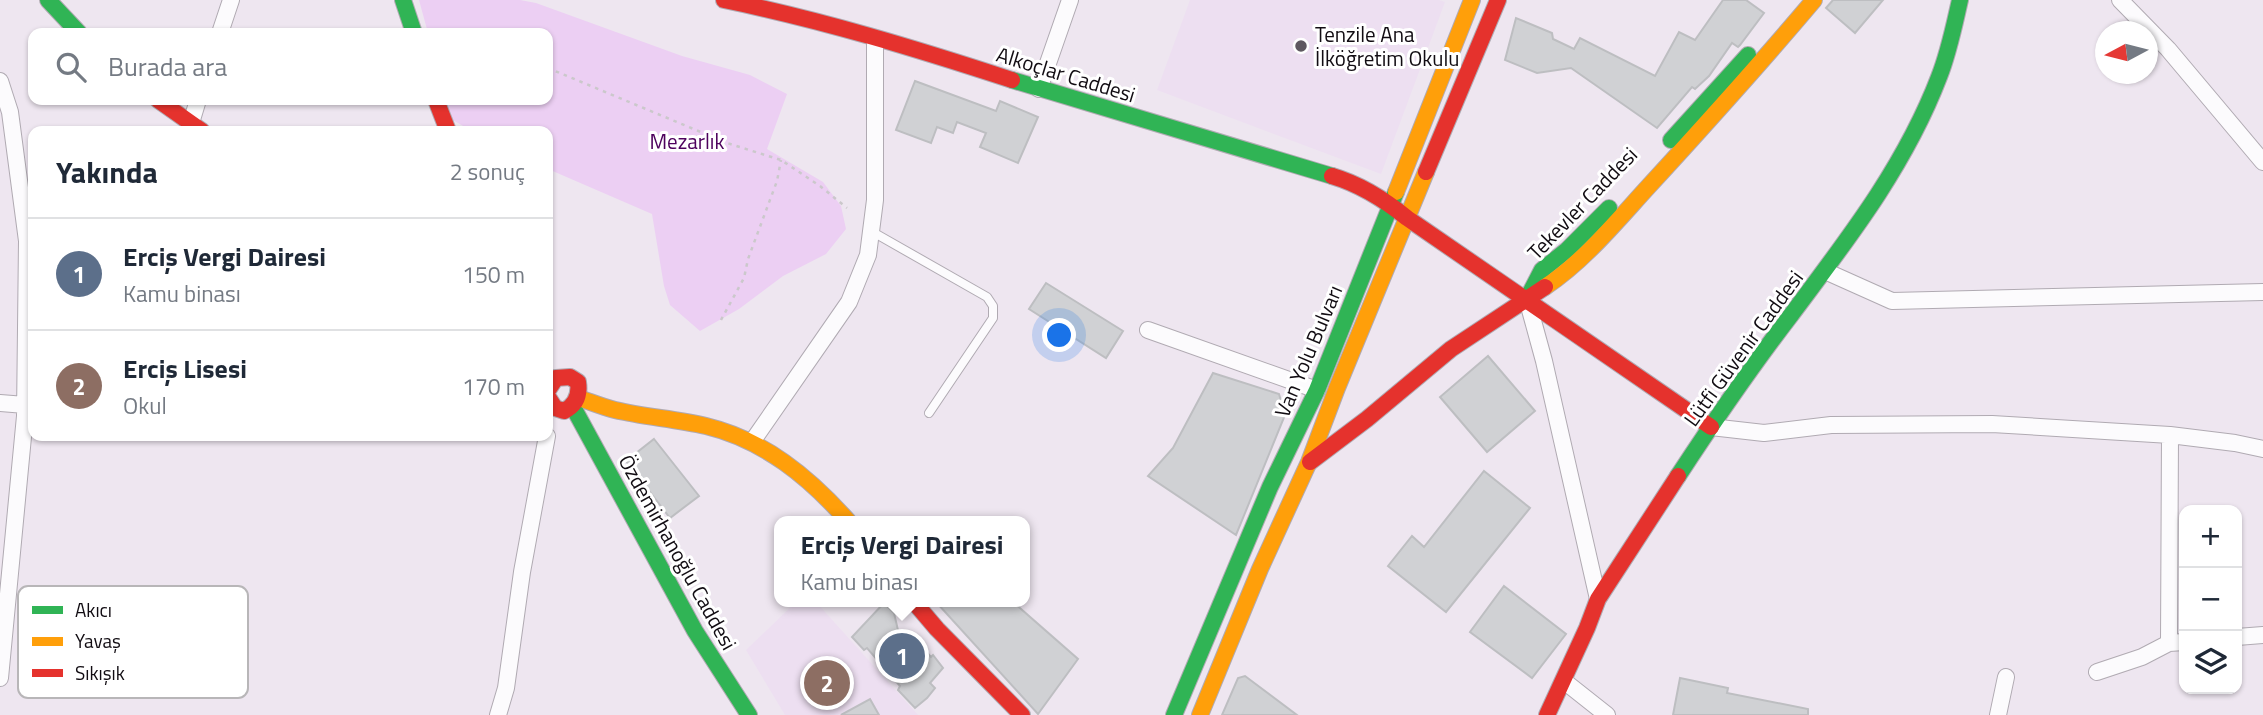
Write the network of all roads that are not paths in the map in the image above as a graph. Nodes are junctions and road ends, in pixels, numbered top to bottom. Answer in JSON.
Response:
{"nodes":[{"id":1,"x":48,"y":0,"type":"edge"},
{"id":2,"x":231,"y":0,"type":"edge"},
{"id":3,"x":404,"y":0,"type":"edge"},
{"id":4,"x":724,"y":0,"type":"edge"},
{"id":5,"x":1070,"y":0,"type":"edge"},
{"id":6,"x":1472,"y":0,"type":"edge"},
{"id":7,"x":1498,"y":0,"type":"edge"},
{"id":8,"x":1798,"y":0,"type":"edge"},
{"id":9,"x":1814,"y":0,"type":"edge"},
{"id":10,"x":1960,"y":0,"type":"edge"},
{"id":11,"x":2120,"y":0,"type":"edge"},
{"id":12,"x":74,"y":28,"type":"edge"},
{"id":13,"x":222,"y":28,"type":"edge"},
{"id":14,"x":412,"y":28,"type":"edge"},
{"id":15,"x":874,"y":38,"type":"junction"},
{"id":16,"x":0,"y":81,"type":"edge"},
{"id":17,"x":1039,"y":89,"type":"junction"},
{"id":18,"x":165,"y":105,"type":"edge"},
{"id":19,"x":198,"y":105,"type":"edge"},
{"id":20,"x":438,"y":105,"type":"edge"},
{"id":21,"x":196,"y":126,"type":"edge"},
{"id":22,"x":197,"y":126,"type":"edge"},
{"id":23,"x":446,"y":126,"type":"edge"},
{"id":24,"x":2263,"y":162,"type":"edge"},
{"id":25,"x":1390,"y":204,"type":"junction"},
{"id":26,"x":1407,"y":218,"type":"junction"},
{"id":27,"x":871,"y":231,"type":"junction"},
{"id":28,"x":1825,"y":271,"type":"junction"},
{"id":29,"x":2263,"y":292,"type":"edge"},
{"id":30,"x":1527,"y":299,"type":"junction"},
{"id":31,"x":1148,"y":330,"type":"dead end"},
{"id":32,"x":553,"y":387,"type":"edge"},
{"id":33,"x":1317,"y":390,"type":"junction"},
{"id":34,"x":553,"y":395,"type":"edge"},
{"id":35,"x":576,"y":402,"type":"junction"},
{"id":36,"x":0,"y":403,"type":"edge"},
{"id":37,"x":25,"y":405,"type":"junction"},
{"id":38,"x":929,"y":413,"type":"dead end"},
{"id":39,"x":1710,"y":427,"type":"junction"},
{"id":40,"x":2170,"y":435,"type":"junction"},
{"id":41,"x":547,"y":441,"type":"edge"},
{"id":42,"x":751,"y":442,"type":"junction"},
{"id":43,"x":2263,"y":449,"type":"edge"},
{"id":44,"x":1309,"y":462,"type":"junction"},
{"id":45,"x":843,"y":516,"type":"edge"},
{"id":46,"x":5,"y":562,"type":"edge"},
{"id":47,"x":1598,"y":599,"type":"junction"},
{"id":48,"x":918,"y":607,"type":"edge"},
{"id":49,"x":2263,"y":635,"type":"edge"},
{"id":50,"x":2242,"y":637,"type":"edge"},
{"id":51,"x":2176,"y":643,"type":"edge"},
{"id":52,"x":1,"y":652,"type":"edge"},
{"id":53,"x":2097,"y":672,"type":"dead end"},
{"id":54,"x":2006,"y":677,"type":"dead end"},
{"id":55,"x":0,"y":678,"type":"edge"},
{"id":56,"x":1564,"y":681,"type":"junction"},
{"id":57,"x":498,"y":715,"type":"edge"},
{"id":58,"x":749,"y":715,"type":"edge"},
{"id":59,"x":1022,"y":715,"type":"edge"},
{"id":60,"x":1174,"y":715,"type":"edge"},
{"id":61,"x":1200,"y":715,"type":"edge"},
{"id":62,"x":1547,"y":715,"type":"edge"},
{"id":63,"x":1608,"y":715,"type":"edge"},
{"id":64,"x":1998,"y":715,"type":"edge"}],
"edges":[{"from":1,"to":12,"type":"street"},
{"from":2,"to":13,"type":"street"},
{"from":3,"to":14,"type":"street"},
{"from":4,"to":15,"type":"street","name":"Alkoçlar Caddesi"},
{"from":5,"to":17,"type":"street"},
{"from":6,"to":25,"type":"street","name":"Van Yolu Bulvarı"},
{"from":7,"to":26,"type":"street"},
{"from":8,"to":30,"type":"street","name":"Tekevler Caddesi"},
{"from":9,"to":30,"type":"street"},
{"from":10,"to":28,"type":"street","name":"Lütfi Güvenir Caddesi"},
{"from":11,"to":24,"type":"street"},
{"from":15,"to":17,"type":"street","name":"Alkoçlar Caddesi"},
{"from":15,"to":27,"type":"street"},
{"from":16,"to":37,"type":"street"},
{"from":17,"to":25,"type":"street","name":"Alkoçlar Caddesi"},
{"from":18,"to":21,"type":"street"},
{"from":19,"to":22,"type":"street"},
{"from":20,"to":23,"type":"street"},
{"from":25,"to":26,"type":"street","name":"Alkoçlar Caddesi"},
{"from":25,"to":33,"type":"street","name":"Van Yolu Bulvarı"},
{"from":26,"to":30,"type":"street","name":"Alkoçlar Caddesi"},
{"from":26,"to":44,"type":"street"},
{"from":27,"to":38,"type":"lane"},
{"from":27,"to":42,"type":"street"},
{"from":28,"to":29,"type":"street"},
{"from":28,"to":39,"type":"street","name":"Lütfi Güvenir Caddesi"},
{"from":30,"to":39,"type":"street","name":"Alkoçlar Caddesi"},
{"from":30,"to":44,"type":"street","name":"Tekevler Caddesi"},
{"from":30,"to":47,"type":"street"},
{"from":31,"to":33,"type":"street"},
{"from":32,"to":35,"type":"street"},
{"from":33,"to":60,"type":"street","name":"Van Yolu Bulvarı"},
{"from":34,"to":35,"type":"street"},
{"from":35,"to":42,"type":"street"},
{"from":35,"to":58,"type":"street","name":"Özdemirhanoğlu Caddesi"},
{"from":36,"to":37,"type":"street"},
{"from":37,"to":46,"type":"street"},
{"from":39,"to":40,"type":"street"},
{"from":39,"to":47,"type":"street","name":"Lütfi Güvenir Caddesi"},
{"from":40,"to":43,"type":"street"},
{"from":40,"to":51,"type":"street"},
{"from":41,"to":57,"type":"street"},
{"from":42,"to":45,"type":"street"},
{"from":44,"to":61,"type":"street"},
{"from":46,"to":52,"type":"street"},
{"from":47,"to":56,"type":"street","name":"Lütfi Güvenir Caddesi"},
{"from":48,"to":59,"type":"street"},
{"from":49,"to":50,"type":"street"},
{"from":51,"to":53,"type":"street"},
{"from":52,"to":55,"type":"street"},
{"from":54,"to":64,"type":"street"},
{"from":56,"to":62,"type":"street","name":"Lütfi Güvenir Caddesi"},
{"from":56,"to":63,"type":"street"}]}
